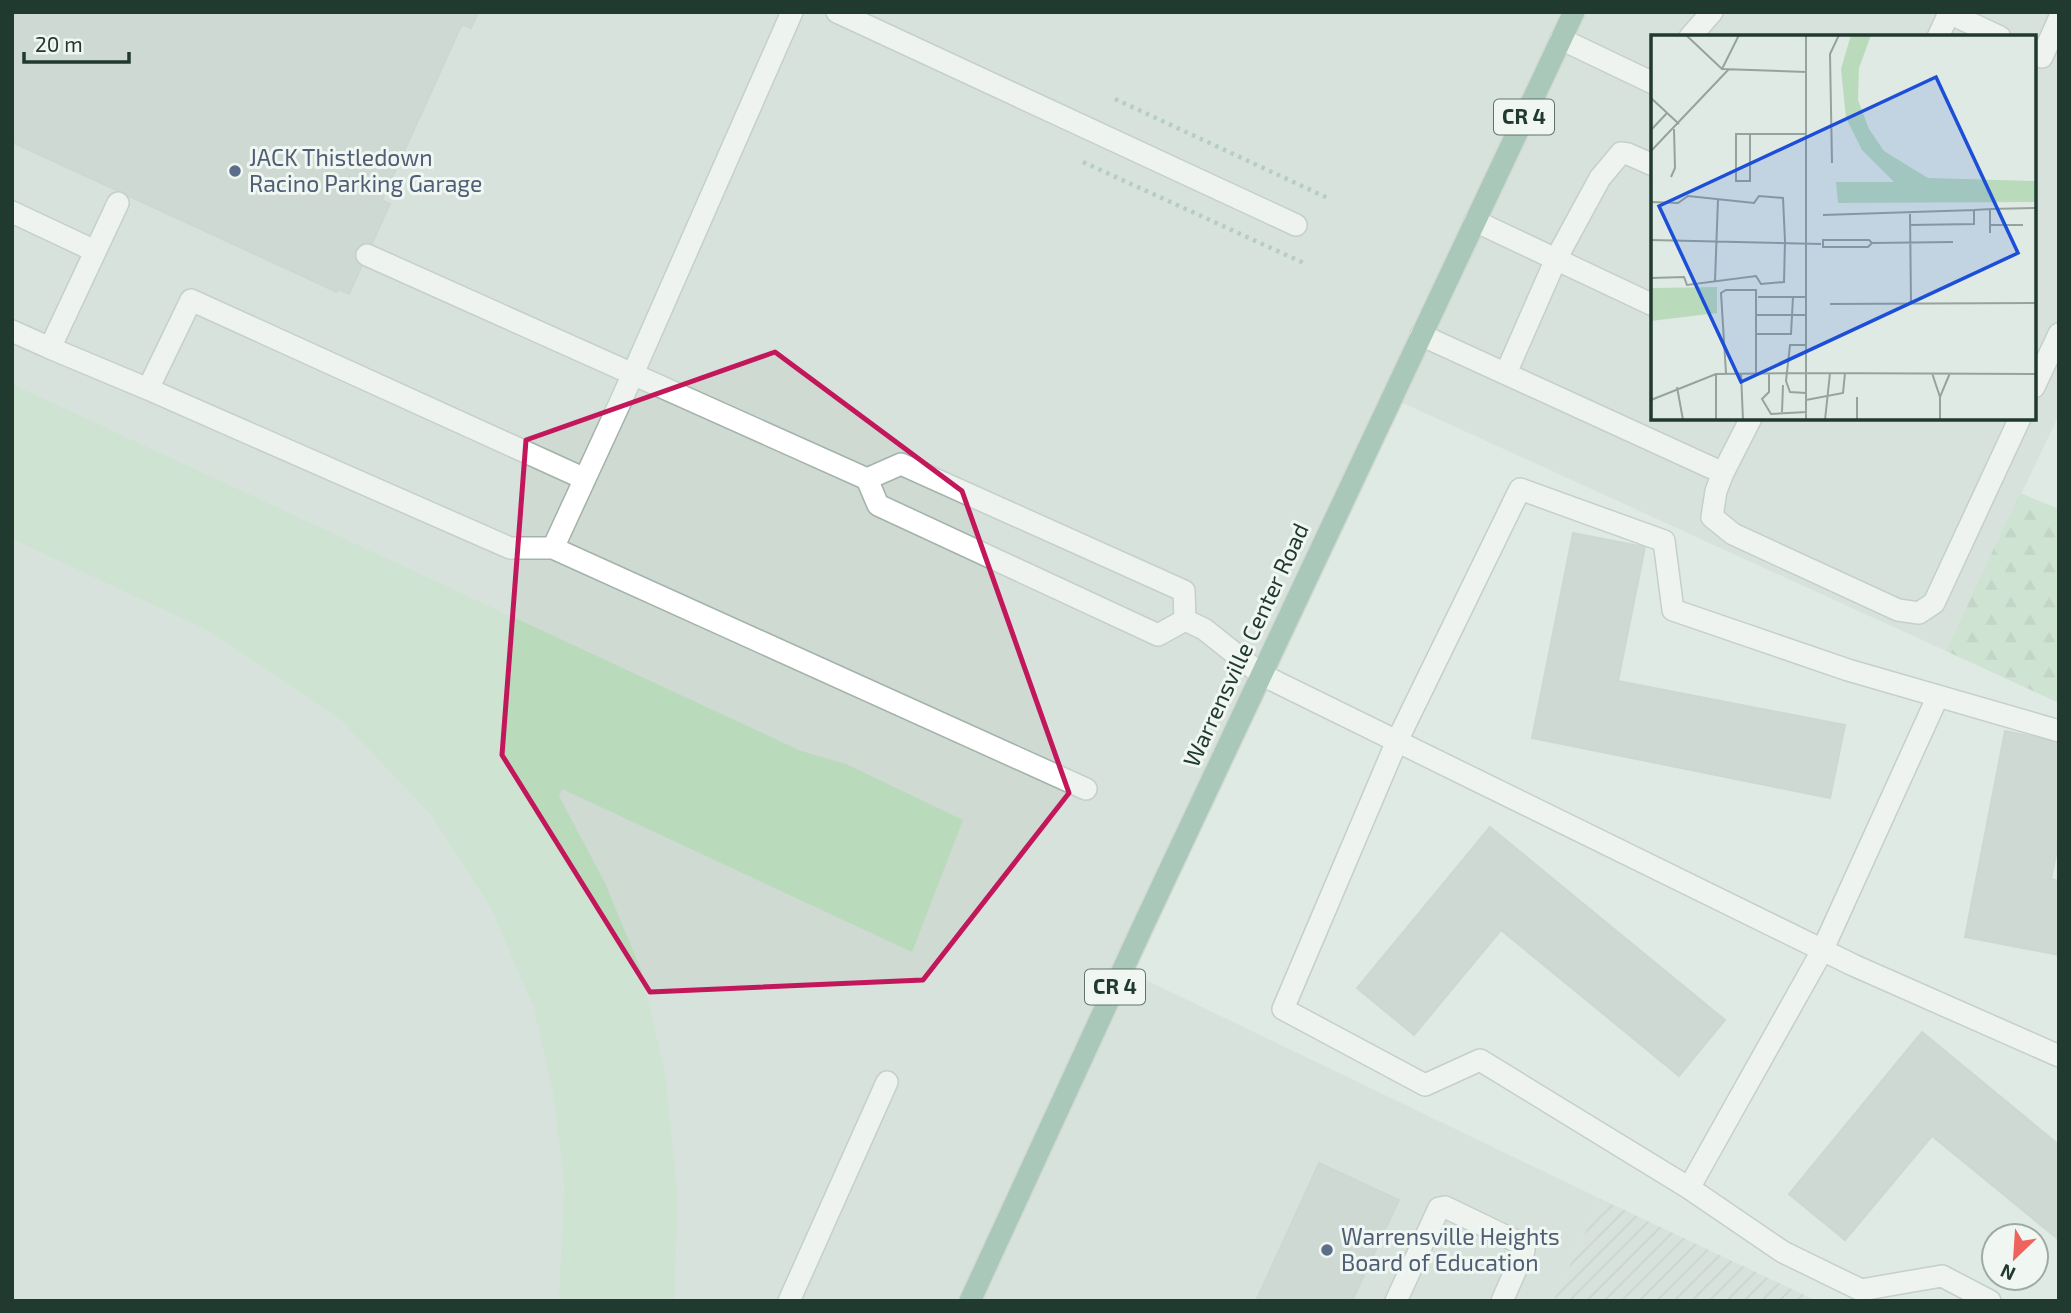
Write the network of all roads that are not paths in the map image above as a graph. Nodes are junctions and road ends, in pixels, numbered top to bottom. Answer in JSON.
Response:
{"nodes":[{"id":1,"x":792,"y":12,"type":"edge"},
{"id":2,"x":837,"y":12,"type":"edge"},
{"id":3,"x":1574,"y":12,"type":"edge"},
{"id":4,"x":1712,"y":12,"type":"edge"},
{"id":5,"x":1948,"y":13,"type":"edge"},
{"id":6,"x":2059,"y":19,"type":"edge"},
{"id":7,"x":1692,"y":35,"type":"edge"},
{"id":8,"x":1939,"y":35,"type":"edge"},
{"id":9,"x":1996,"y":35,"type":"edge"},
{"id":10,"x":1561,"y":39,"type":"junction"},
{"id":11,"x":2045,"y":58,"type":"edge"},
{"id":12,"x":1651,"y":82,"type":"edge"},
{"id":13,"x":1651,"y":164,"type":"edge"},
{"id":14,"x":118,"y":203,"type":"dead end"},
{"id":15,"x":12,"y":212,"type":"edge"},
{"id":16,"x":1475,"y":221,"type":"junction"},
{"id":17,"x":1296,"y":225,"type":"dead end"},
{"id":18,"x":95,"y":251,"type":"junction"},
{"id":19,"x":367,"y":255,"type":"dead end"},
{"id":20,"x":1556,"y":259,"type":"junction"},
{"id":21,"x":1651,"y":304,"type":"edge"},
{"id":22,"x":12,"y":331,"type":"edge"},
{"id":23,"x":2059,"y":334,"type":"edge"},
{"id":24,"x":1422,"y":335,"type":"junction"},
{"id":25,"x":50,"y":348,"type":"junction"},
{"id":26,"x":1506,"y":373,"type":"junction"},
{"id":27,"x":633,"y":374,"type":"junction"},
{"id":28,"x":2036,"y":383,"type":"edge"},
{"id":29,"x":148,"y":390,"type":"junction"},
{"id":30,"x":1750,"y":420,"type":"edge"},
{"id":31,"x":2019,"y":420,"type":"edge"},
{"id":32,"x":1723,"y":472,"type":"junction"},
{"id":33,"x":585,"y":479,"type":"junction"},
{"id":34,"x":867,"y":479,"type":"junction"},
{"id":35,"x":553,"y":548,"type":"junction"},
{"id":36,"x":1185,"y":620,"type":"junction"},
{"id":37,"x":1262,"y":675,"type":"junction"},
{"id":38,"x":1938,"y":696,"type":"junction"},
{"id":39,"x":2059,"y":731,"type":"edge"},
{"id":40,"x":1397,"y":741,"type":"junction"},
{"id":41,"x":1086,"y":789,"type":"dead end"},
{"id":42,"x":1822,"y":951,"type":"junction"},
{"id":43,"x":2059,"y":1056,"type":"edge"},
{"id":44,"x":887,"y":1082,"type":"dead end"},
{"id":45,"x":1689,"y":1188,"type":"junction"},
{"id":46,"x":789,"y":1301,"type":"edge"},
{"id":47,"x":970,"y":1301,"type":"edge"},
{"id":48,"x":1396,"y":1301,"type":"edge"},
{"id":49,"x":1502,"y":1301,"type":"edge"},
{"id":50,"x":1990,"y":1301,"type":"edge"}],
"edges":[{"from":1,"to":27,"type":"street"},
{"from":2,"to":17,"type":"street"},
{"from":3,"to":10,"type":"main road","name":"Warrensville Center Road","number":"CR 4"},
{"from":4,"to":7,"type":"street"},
{"from":5,"to":8,"type":"street"},
{"from":5,"to":9,"type":"street"},
{"from":6,"to":11,"type":"street"},
{"from":10,"to":12,"type":"street"},
{"from":10,"to":16,"type":"main road","name":"Warrensville Center Road","number":"CR 4"},
{"from":13,"to":20,"type":"street"},
{"from":14,"to":18,"type":"street"},
{"from":15,"to":18,"type":"street"},
{"from":16,"to":20,"type":"street"},
{"from":16,"to":24,"type":"main road","name":"Warrensville Center Road","number":"CR 4"},
{"from":18,"to":25,"type":"street"},
{"from":19,"to":27,"type":"street"},
{"from":20,"to":21,"type":"street"},
{"from":20,"to":26,"type":"street"},
{"from":22,"to":25,"type":"street"},
{"from":23,"to":28,"type":"street"},
{"from":24,"to":26,"type":"street"},
{"from":24,"to":37,"type":"main road","name":"Warrensville Center Road","number":"CR 4"},
{"from":25,"to":29,"type":"street"},
{"from":26,"to":32,"type":"street"},
{"from":27,"to":33,"type":"street"},
{"from":27,"to":34,"type":"street"},
{"from":29,"to":33,"type":"street"},
{"from":29,"to":35,"type":"street"},
{"from":30,"to":32,"type":"street"},
{"from":31,"to":32,"type":"street"},
{"from":33,"to":35,"type":"street"},
{"from":34,"to":36,"type":"street"},
{"from":34,"to":36,"type":"street"},
{"from":35,"to":41,"type":"street"},
{"from":36,"to":37,"type":"street"},
{"from":37,"to":40,"type":"street"},
{"from":37,"to":47,"type":"main road","name":"Warrensville Center Road","number":"CR 4"},
{"from":38,"to":39,"type":"street"},
{"from":38,"to":40,"type":"street"},
{"from":38,"to":42,"type":"street"},
{"from":40,"to":42,"type":"street"},
{"from":40,"to":45,"type":"street"},
{"from":42,"to":43,"type":"street"},
{"from":42,"to":45,"type":"street"},
{"from":44,"to":46,"type":"street"},
{"from":45,"to":50,"type":"street"},
{"from":48,"to":49,"type":"street"}]}
